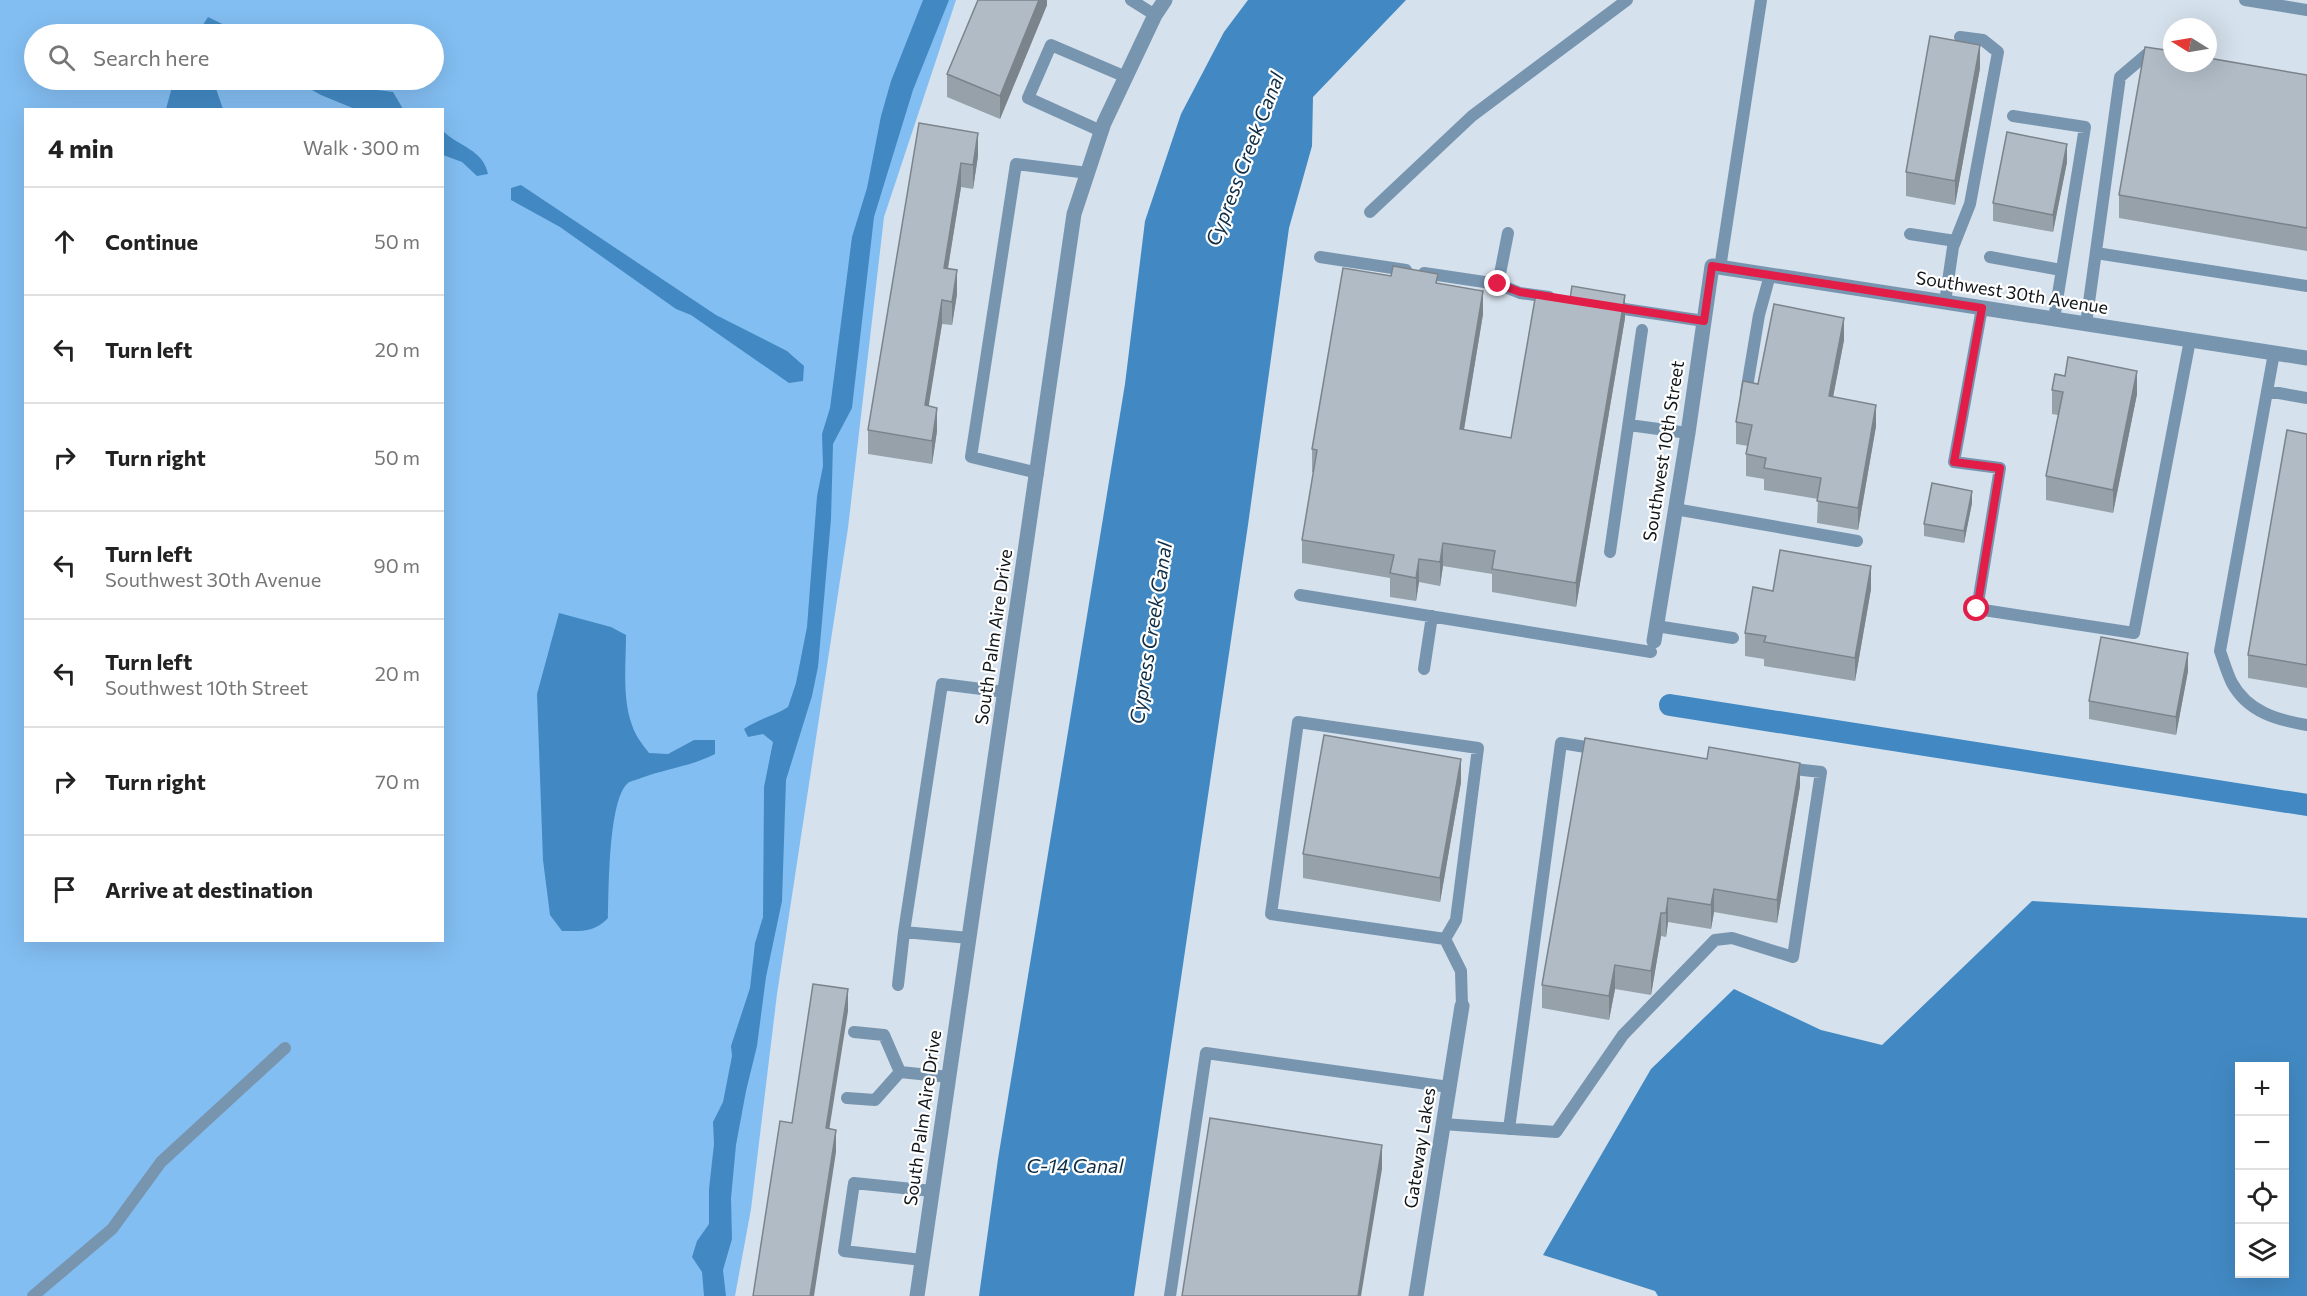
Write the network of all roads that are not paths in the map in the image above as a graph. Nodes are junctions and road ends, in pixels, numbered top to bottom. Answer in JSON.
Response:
{"nodes":[{"id":1,"x":1131,"y":0,"type":"edge"},
{"id":2,"x":1165,"y":0,"type":"edge"},
{"id":3,"x":1627,"y":0,"type":"edge"},
{"id":4,"x":1761,"y":0,"type":"edge"},
{"id":5,"x":2245,"y":0,"type":"edge"},
{"id":6,"x":2307,"y":10,"type":"edge"},
{"id":7,"x":1155,"y":15,"type":"junction"},
{"id":8,"x":1960,"y":37,"type":"dead end"},
{"id":9,"x":2163,"y":57,"type":"edge"},
{"id":10,"x":1126,"y":77,"type":"junction"},
{"id":11,"x":2013,"y":116,"type":"dead end"},
{"id":12,"x":1101,"y":131,"type":"junction"},
{"id":13,"x":1088,"y":173,"type":"junction"},
{"id":14,"x":1370,"y":212,"type":"dead end"},
{"id":15,"x":1508,"y":233,"type":"dead end"},
{"id":16,"x":1910,"y":234,"type":"dead end"},
{"id":17,"x":1955,"y":241,"type":"junction"},
{"id":18,"x":2096,"y":253,"type":"junction"},
{"id":19,"x":1320,"y":257,"type":"dead end"},
{"id":20,"x":1990,"y":257,"type":"dead end"},
{"id":21,"x":1716,"y":267,"type":"junction"},
{"id":22,"x":2061,"y":270,"type":"junction"},
{"id":23,"x":1770,"y":275,"type":"junction"},
{"id":24,"x":1498,"y":284,"type":"junction"},
{"id":25,"x":2307,"y":286,"type":"edge"},
{"id":26,"x":1566,"y":300,"type":"edge"},
{"id":27,"x":1945,"y":302,"type":"junction"},
{"id":28,"x":1600,"y":305,"type":"edge"},
{"id":29,"x":1982,"y":308,"type":"junction"},
{"id":30,"x":2054,"y":319,"type":"junction"},
{"id":31,"x":1704,"y":321,"type":"junction"},
{"id":32,"x":2086,"y":324,"type":"junction"},
{"id":33,"x":1642,"y":330,"type":"dead end"},
{"id":34,"x":2190,"y":340,"type":"junction"},
{"id":35,"x":2274,"y":353,"type":"junction"},
{"id":36,"x":2307,"y":358,"type":"edge"},
{"id":37,"x":2267,"y":391,"type":"junction"},
{"id":38,"x":1746,"y":393,"type":"edge"},
{"id":39,"x":2307,"y":398,"type":"edge"},
{"id":40,"x":1629,"y":426,"type":"junction"},
{"id":41,"x":1688,"y":433,"type":"junction"},
{"id":42,"x":1038,"y":473,"type":"junction"},
{"id":43,"x":1675,"y":509,"type":"junction"},
{"id":44,"x":1857,"y":541,"type":"dead end"},
{"id":45,"x":1610,"y":552,"type":"dead end"},
{"id":46,"x":1300,"y":595,"type":"dead end"},
{"id":47,"x":1432,"y":616,"type":"junction"},
{"id":48,"x":1733,"y":638,"type":"dead end"},
{"id":49,"x":1654,"y":639,"type":"junction"},
{"id":50,"x":1424,"y":669,"type":"dead end"},
{"id":51,"x":1005,"y":692,"type":"junction"},
{"id":52,"x":2307,"y":725,"type":"edge"},
{"id":53,"x":1607,"y":750,"type":"edge"},
{"id":54,"x":1775,"y":766,"type":"edge"},
{"id":55,"x":904,"y":932,"type":"junction"},
{"id":56,"x":969,"y":938,"type":"junction"},
{"id":57,"x":1445,"y":939,"type":"junction"},
{"id":58,"x":898,"y":985,"type":"dead end"},
{"id":59,"x":1462,"y":1006,"type":"joint"},
{"id":60,"x":854,"y":1032,"type":"dead end"},
{"id":61,"x":285,"y":1048,"type":"dead end"},
{"id":62,"x":900,"y":1071,"type":"junction"},
{"id":63,"x":949,"y":1077,"type":"junction"},
{"id":64,"x":1449,"y":1087,"type":"junction"},
{"id":65,"x":847,"y":1098,"type":"dead end"},
{"id":66,"x":1443,"y":1124,"type":"junction"},
{"id":67,"x":1509,"y":1129,"type":"junction"},
{"id":68,"x":932,"y":1191,"type":"junction"},
{"id":69,"x":922,"y":1260,"type":"junction"},
{"id":70,"x":33,"y":1296,"type":"edge"},
{"id":71,"x":917,"y":1296,"type":"edge"},
{"id":72,"x":1170,"y":1296,"type":"edge"},
{"id":73,"x":1416,"y":1296,"type":"edge"}],
"edges":[{"from":1,"to":7,"type":"lane"},
{"from":2,"to":7,"type":"street","name":"South Palm Aire Drive"},
{"from":3,"to":14,"type":"lane"},
{"from":4,"to":21,"type":"lane"},
{"from":5,"to":6,"type":"lane"},
{"from":7,"to":10,"type":"street","name":"South Palm Aire Drive"},
{"from":8,"to":17,"type":"lane"},
{"from":9,"to":18,"type":"lane"},
{"from":10,"to":12,"type":"street","name":"South Palm Aire Drive"},
{"from":10,"to":12,"type":"lane"},
{"from":11,"to":22,"type":"lane"},
{"from":12,"to":13,"type":"street","name":"South Palm Aire Drive"},
{"from":13,"to":42,"type":"street","name":"South Palm Aire Drive"},
{"from":13,"to":42,"type":"lane"},
{"from":15,"to":24,"type":"lane"},
{"from":16,"to":17,"type":"lane"},
{"from":17,"to":27,"type":"lane"},
{"from":18,"to":25,"type":"lane"},
{"from":18,"to":32,"type":"lane"},
{"from":19,"to":24,"type":"lane"},
{"from":20,"to":22,"type":"lane"},
{"from":21,"to":23,"type":"street","name":"Southwest 30th Avenue"},
{"from":21,"to":31,"type":"street","name":"Southwest 10th Street"},
{"from":22,"to":30,"type":"lane"},
{"from":23,"to":27,"type":"street","name":"Southwest 30th Avenue"},
{"from":23,"to":38,"type":"lane"},
{"from":24,"to":26,"type":"lane"},
{"from":27,"to":29,"type":"street","name":"Southwest 30th Avenue"},
{"from":28,"to":31,"type":"lane"},
{"from":29,"to":30,"type":"street","name":"Southwest 30th Avenue"},
{"from":29,"to":34,"type":"lane"},
{"from":30,"to":32,"type":"street","name":"Southwest 30th Avenue"},
{"from":31,"to":41,"type":"street","name":"Southwest 10th Street"},
{"from":32,"to":34,"type":"street","name":"Southwest 30th Avenue"},
{"from":33,"to":40,"type":"lane"},
{"from":34,"to":35,"type":"street","name":"Southwest 30th Avenue"},
{"from":35,"to":36,"type":"street","name":"Southwest 30th Avenue"},
{"from":35,"to":37,"type":"lane"},
{"from":37,"to":39,"type":"lane"},
{"from":37,"to":52,"type":"lane"},
{"from":40,"to":41,"type":"lane"},
{"from":40,"to":45,"type":"lane"},
{"from":41,"to":43,"type":"street","name":"Southwest 10th Street"},
{"from":42,"to":51,"type":"street","name":"South Palm Aire Drive"},
{"from":43,"to":44,"type":"lane"},
{"from":43,"to":49,"type":"street","name":"Southwest 10th Street"},
{"from":46,"to":47,"type":"lane"},
{"from":47,"to":49,"type":"lane"},
{"from":47,"to":50,"type":"lane"},
{"from":48,"to":49,"type":"lane"},
{"from":51,"to":55,"type":"lane"},
{"from":51,"to":56,"type":"street","name":"South Palm Aire Drive"},
{"from":53,"to":67,"type":"lane"},
{"from":54,"to":67,"type":"lane"},
{"from":55,"to":56,"type":"lane"},
{"from":55,"to":58,"type":"lane"},
{"from":56,"to":63,"type":"street","name":"South Palm Aire Drive"},
{"from":57,"to":57,"type":"lane"},
{"from":57,"to":59,"type":"lane"},
{"from":59,"to":64,"type":"street","name":"Gateway Lakes"},
{"from":60,"to":62,"type":"lane"},
{"from":61,"to":70,"type":"lane"},
{"from":62,"to":63,"type":"lane"},
{"from":62,"to":65,"type":"lane"},
{"from":63,"to":68,"type":"street","name":"South Palm Aire Drive"},
{"from":64,"to":66,"type":"street","name":"Gateway Lakes"},
{"from":64,"to":72,"type":"lane"},
{"from":66,"to":67,"type":"lane"},
{"from":66,"to":73,"type":"street","name":"Gateway Lakes"},
{"from":68,"to":69,"type":"street","name":"South Palm Aire Drive"},
{"from":68,"to":69,"type":"lane"},
{"from":69,"to":71,"type":"street","name":"South Palm Aire Drive"}]}
